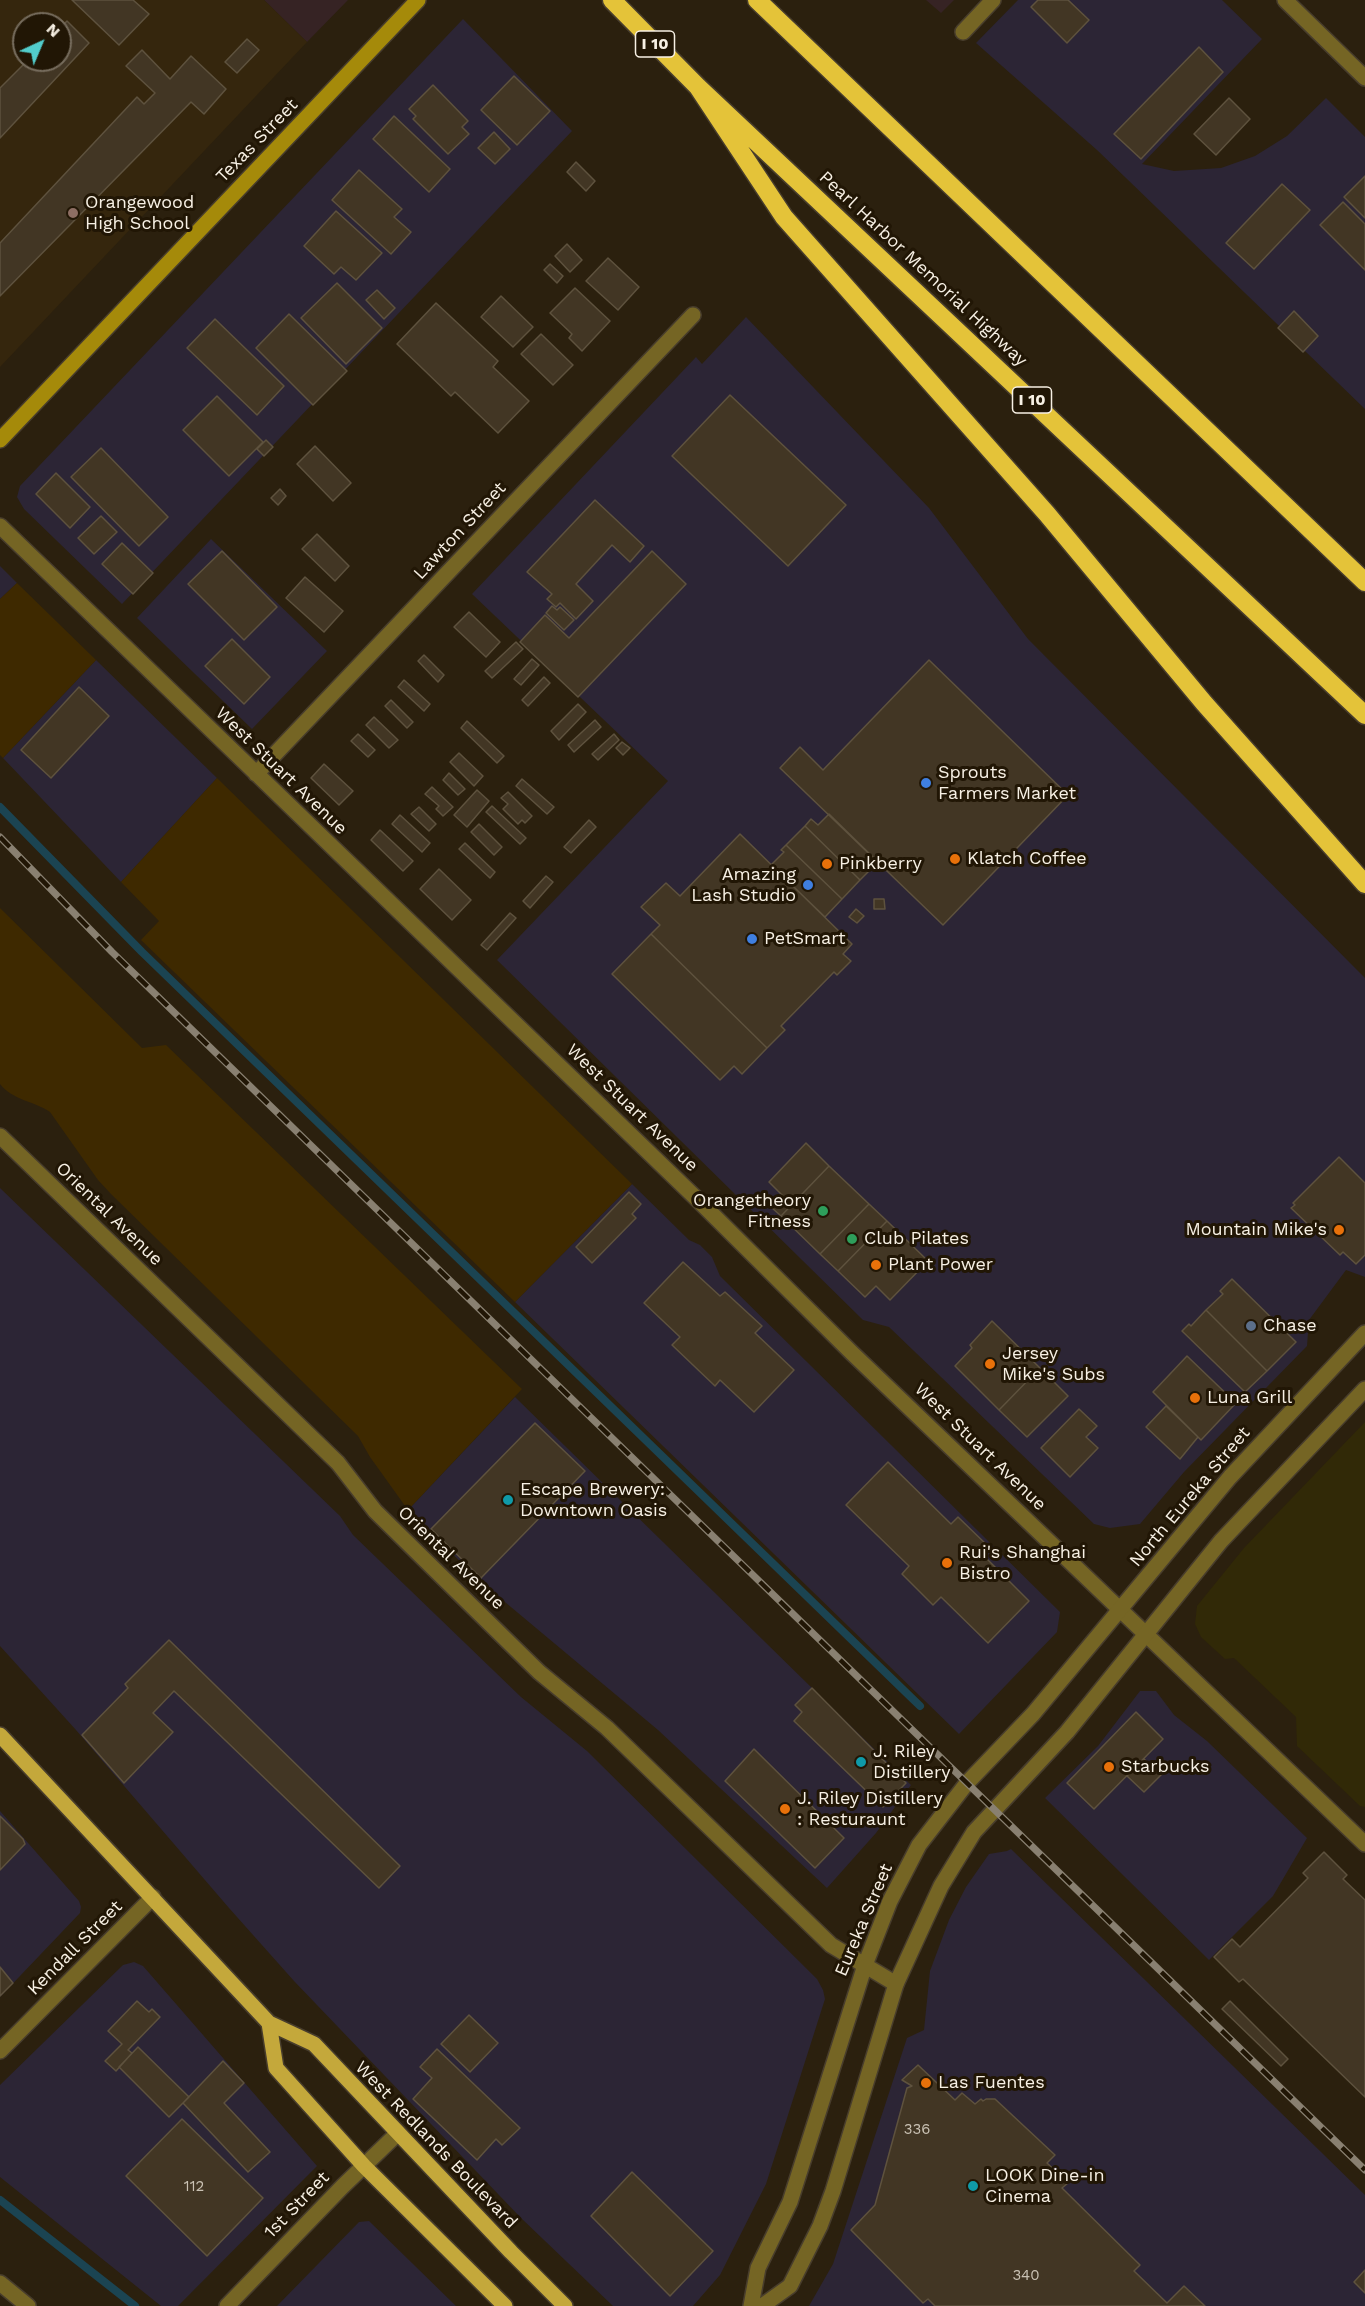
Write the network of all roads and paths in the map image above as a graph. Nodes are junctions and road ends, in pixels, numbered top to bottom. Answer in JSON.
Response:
{"nodes":[{"id":1,"x":418,"y":0,"type":"edge"},
{"id":2,"x":612,"y":0,"type":"edge"},
{"id":3,"x":757,"y":0,"type":"edge"},
{"id":4,"x":993,"y":0,"type":"edge"},
{"id":5,"x":1285,"y":0,"type":"edge"},
{"id":6,"x":963,"y":32,"type":"dead end"},
{"id":7,"x":1365,"y":78,"type":"edge"},
{"id":8,"x":699,"y":87,"type":"junction"},
{"id":9,"x":693,"y":315,"type":"dead end"},
{"id":10,"x":0,"y":440,"type":"edge"},
{"id":11,"x":0,"y":526,"type":"edge"},
{"id":12,"x":1365,"y":582,"type":"edge"},
{"id":13,"x":1365,"y":715,"type":"edge"},
{"id":14,"x":256,"y":774,"type":"junction"},
{"id":15,"x":1365,"y":885,"type":"edge"},
{"id":16,"x":0,"y":1136,"type":"edge"},
{"id":17,"x":1365,"y":1333,"type":"edge"},
{"id":18,"x":1365,"y":1389,"type":"edge"},
{"id":19,"x":1120,"y":1609,"type":"junction"},
{"id":20,"x":1148,"y":1634,"type":"junction"},
{"id":21,"x":0,"y":1735,"type":"edge"},
{"id":22,"x":1365,"y":1844,"type":"edge"},
{"id":23,"x":153,"y":1897,"type":"junction"},
{"id":24,"x":865,"y":1965,"type":"junction"},
{"id":25,"x":896,"y":1983,"type":"junction"},
{"id":26,"x":269,"y":2023,"type":"junction"},
{"id":27,"x":0,"y":2051,"type":"edge"},
{"id":28,"x":398,"y":2133,"type":"junction"},
{"id":29,"x":364,"y":2166,"type":"junction"},
{"id":30,"x":0,"y":2283,"type":"edge"},
{"id":31,"x":28,"y":2306,"type":"edge"},
{"id":32,"x":227,"y":2306,"type":"edge"},
{"id":33,"x":505,"y":2306,"type":"edge"},
{"id":34,"x":565,"y":2306,"type":"edge"},
{"id":35,"x":751,"y":2306,"type":"edge"},
{"id":36,"x":762,"y":2306,"type":"edge"}],
"edges":[{"from":1,"to":10,"type":"main road","name":"Texas Street"},
{"from":2,"to":8,"type":"highway","name":"Pearl Harbor Memorial Highway","number":"I 10"},
{"from":3,"to":12,"type":"highway"},
{"from":4,"to":6,"type":"street"},
{"from":5,"to":7,"type":"street"},
{"from":8,"to":13,"type":"highway","name":"Pearl Harbor Memorial Highway","number":"I 10"},
{"from":8,"to":15,"type":"highway"},
{"from":9,"to":14,"type":"street","name":"Lawton Street"},
{"from":11,"to":14,"type":"street","name":"West Stuart Avenue"},
{"from":14,"to":19,"type":"street","name":"West Stuart Avenue"},
{"from":16,"to":24,"type":"street","name":"Oriental Avenue"},
{"from":17,"to":19,"type":"street","name":"North Eureka Street"},
{"from":18,"to":20,"type":"street"},
{"from":19,"to":20,"type":"street","name":"West Stuart Avenue"},
{"from":19,"to":24,"type":"street","name":"Eureka Street"},
{"from":20,"to":22,"type":"street","name":"West Stuart Avenue"},
{"from":20,"to":25,"type":"street"},
{"from":21,"to":23,"type":"main road","name":"West Redlands Boulevard"},
{"from":23,"to":26,"type":"main road","name":"West Redlands Boulevard"},
{"from":23,"to":27,"type":"street","name":"Kendall Street"},
{"from":24,"to":25,"type":"street","name":"Oriental Avenue"},
{"from":24,"to":35,"type":"street","name":"Eureka Street"},
{"from":25,"to":36,"type":"street"},
{"from":26,"to":28,"type":"main road","name":"West Redlands Boulevard"},
{"from":26,"to":29,"type":"main road"},
{"from":28,"to":29,"type":"street","name":"1st Street"},
{"from":28,"to":34,"type":"main road","name":"West Redlands Boulevard"},
{"from":29,"to":32,"type":"street","name":"1st Street"},
{"from":29,"to":33,"type":"main road"},
{"from":30,"to":31,"type":"street"}]}
